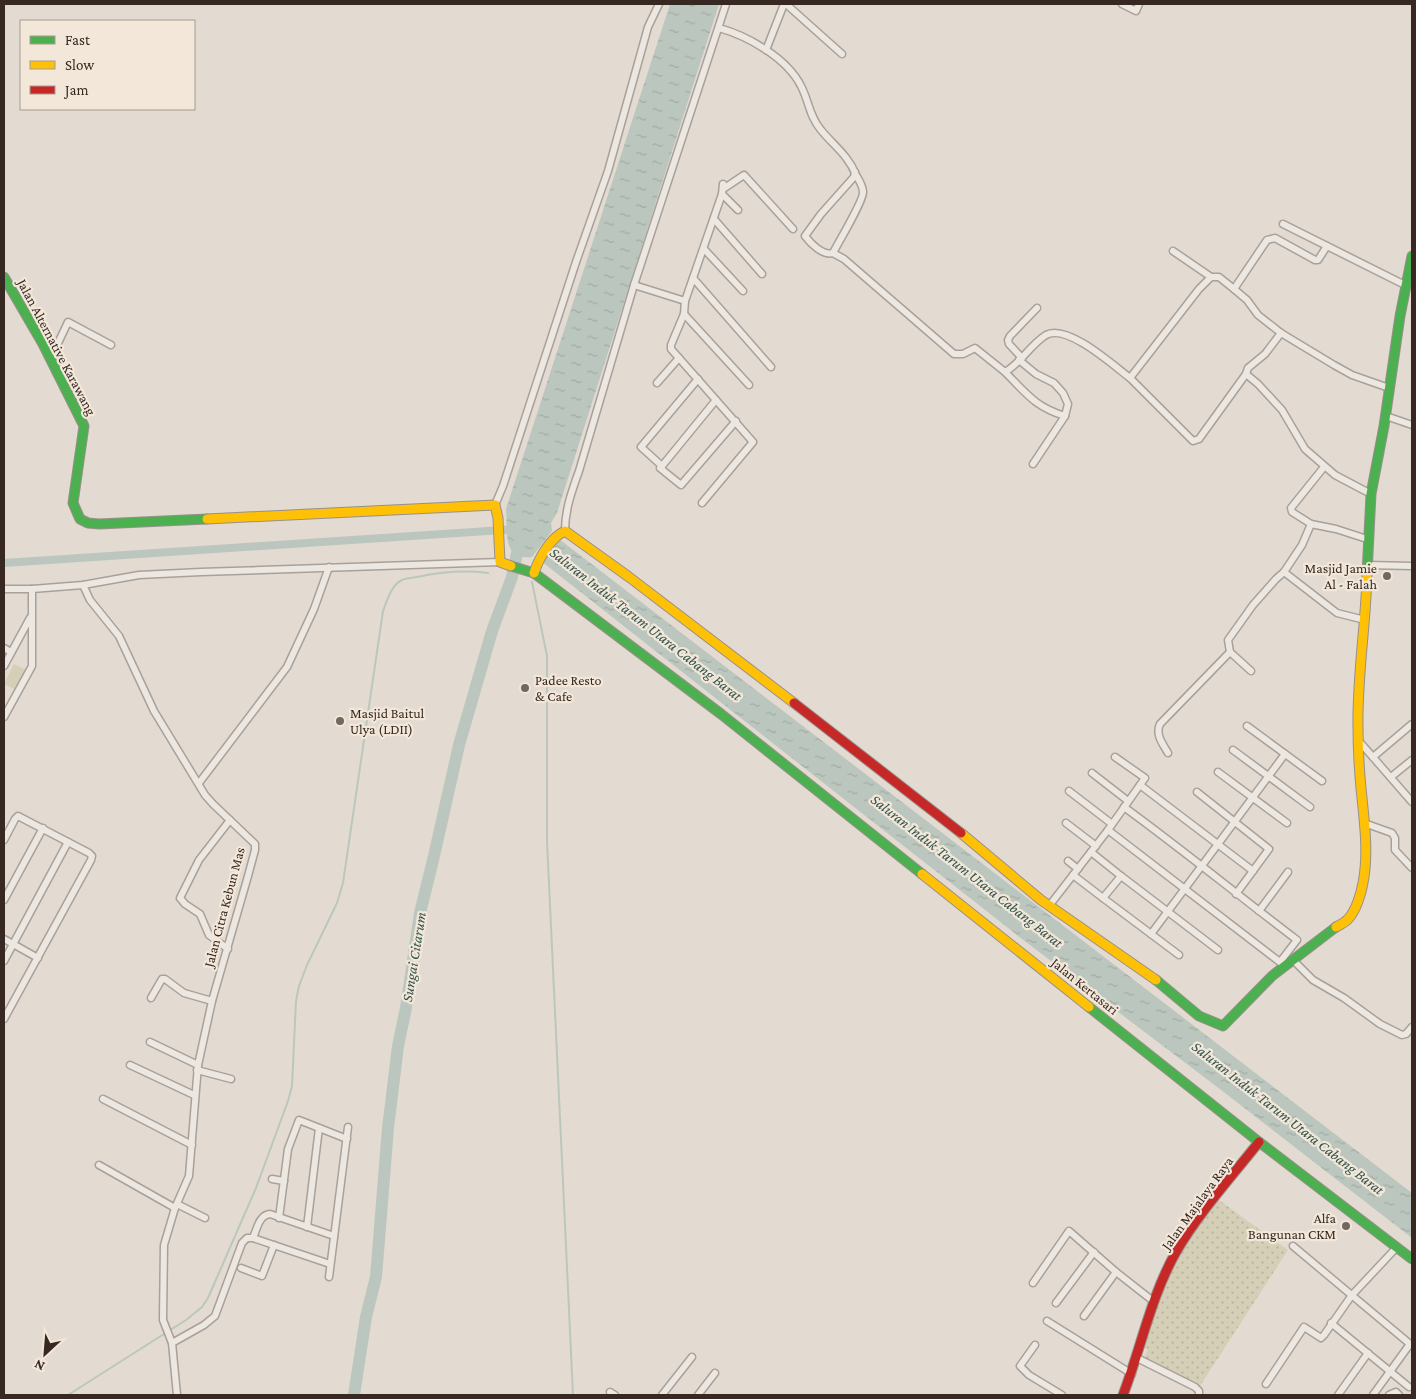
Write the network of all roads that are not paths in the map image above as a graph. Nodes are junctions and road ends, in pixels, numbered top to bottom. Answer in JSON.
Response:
{"nodes":[{"id":1,"x":659,"y":4,"type":"edge"},
{"id":2,"x":726,"y":4,"type":"edge"},
{"id":3,"x":785,"y":4,"type":"edge"},
{"id":4,"x":1122,"y":4,"type":"edge"},
{"id":5,"x":1139,"y":4,"type":"edge"},
{"id":6,"x":719,"y":28,"type":"junction"},
{"id":7,"x":766,"y":50,"type":"junction"},
{"id":8,"x":842,"y":54,"type":"dead end"},
{"id":9,"x":855,"y":172,"type":"junction"},
{"id":10,"x":723,"y":189,"type":"junction"},
{"id":11,"x":738,"y":210,"type":"dead end"},
{"id":12,"x":714,"y":219,"type":"junction"},
{"id":13,"x":1283,"y":224,"type":"dead end"},
{"id":14,"x":793,"y":229,"type":"dead end"},
{"id":15,"x":1327,"y":246,"type":"junction"},
{"id":16,"x":704,"y":249,"type":"junction"},
{"id":17,"x":1173,"y":251,"type":"dead end"},
{"id":18,"x":833,"y":253,"type":"junction"},
{"id":19,"x":1412,"y":256,"type":"edge"},
{"id":20,"x":762,"y":274,"type":"dead end"},
{"id":21,"x":4,"y":277,"type":"edge"},
{"id":22,"x":1211,"y":277,"type":"junction"},
{"id":23,"x":693,"y":278,"type":"junction"},
{"id":24,"x":634,"y":285,"type":"junction"},
{"id":25,"x":1405,"y":285,"type":"junction"},
{"id":26,"x":1234,"y":289,"type":"junction"},
{"id":27,"x":743,"y":291,"type":"dead end"},
{"id":28,"x":685,"y":301,"type":"junction"},
{"id":29,"x":1038,"y":308,"type":"dead end"},
{"id":30,"x":684,"y":314,"type":"junction"},
{"id":31,"x":1281,"y":333,"type":"junction"},
{"id":32,"x":111,"y":345,"type":"dead end"},
{"id":33,"x":51,"y":358,"type":"junction"},
{"id":34,"x":679,"y":358,"type":"junction"},
{"id":35,"x":1020,"y":359,"type":"junction"},
{"id":36,"x":772,"y":367,"type":"dead end"},
{"id":37,"x":1005,"y":372,"type":"junction"},
{"id":38,"x":1246,"y":374,"type":"junction"},
{"id":39,"x":1130,"y":378,"type":"junction"},
{"id":40,"x":698,"y":379,"type":"junction"},
{"id":41,"x":657,"y":383,"type":"dead end"},
{"id":42,"x":749,"y":385,"type":"dead end"},
{"id":43,"x":1389,"y":388,"type":"junction"},
{"id":44,"x":716,"y":400,"type":"junction"},
{"id":45,"x":1065,"y":416,"type":"junction"},
{"id":46,"x":1386,"y":416,"type":"junction"},
{"id":47,"x":736,"y":421,"type":"junction"},
{"id":48,"x":1412,"y":425,"type":"edge"},
{"id":49,"x":1033,"y":464,"type":"dead end"},
{"id":50,"x":662,"y":466,"type":"junction"},
{"id":51,"x":1324,"y":466,"type":"junction"},
{"id":52,"x":1371,"y":494,"type":"junction"},
{"id":53,"x":702,"y":503,"type":"dead end"},
{"id":54,"x":495,"y":505,"type":"junction"},
{"id":55,"x":1311,"y":524,"type":"junction"},
{"id":56,"x":562,"y":533,"type":"junction"},
{"id":57,"x":1367,"y":539,"type":"junction"},
{"id":58,"x":503,"y":563,"type":"junction"},
{"id":59,"x":1367,"y":565,"type":"junction"},
{"id":60,"x":1412,"y":566,"type":"edge"},
{"id":61,"x":329,"y":567,"type":"junction"},
{"id":62,"x":530,"y":572,"type":"junction"},
{"id":63,"x":1284,"y":572,"type":"junction"},
{"id":64,"x":83,"y":585,"type":"junction"},
{"id":65,"x":32,"y":589,"type":"junction"},
{"id":66,"x":4,"y":590,"type":"edge"},
{"id":67,"x":31,"y":616,"type":"junction"},
{"id":68,"x":1364,"y":620,"type":"junction"},
{"id":69,"x":4,"y":648,"type":"edge"},
{"id":70,"x":11,"y":652,"type":"junction"},
{"id":71,"x":1230,"y":652,"type":"junction"},
{"id":72,"x":4,"y":666,"type":"edge"},
{"id":73,"x":1251,"y":671,"type":"dead end"},
{"id":74,"x":4,"y":717,"type":"edge"},
{"id":75,"x":1412,"y":724,"type":"edge"},
{"id":76,"x":1247,"y":726,"type":"dead end"},
{"id":77,"x":1358,"y":740,"type":"junction"},
{"id":78,"x":1233,"y":750,"type":"dead end"},
{"id":79,"x":1168,"y":753,"type":"dead end"},
{"id":80,"x":1285,"y":754,"type":"junction"},
{"id":81,"x":1115,"y":757,"type":"dead end"},
{"id":82,"x":1372,"y":757,"type":"junction"},
{"id":83,"x":1412,"y":760,"type":"edge"},
{"id":84,"x":1218,"y":772,"type":"dead end"},
{"id":85,"x":1092,"y":774,"type":"dead end"},
{"id":86,"x":1269,"y":776,"type":"junction"},
{"id":87,"x":1391,"y":777,"type":"junction"},
{"id":88,"x":1322,"y":781,"type":"dead end"},
{"id":89,"x":199,"y":783,"type":"junction"},
{"id":90,"x":1140,"y":785,"type":"junction"},
{"id":91,"x":1069,"y":791,"type":"dead end"},
{"id":92,"x":1197,"y":792,"type":"dead end"},
{"id":93,"x":1252,"y":798,"type":"junction"},
{"id":94,"x":1411,"y":799,"type":"edge"},
{"id":95,"x":1126,"y":804,"type":"junction"},
{"id":96,"x":1310,"y":807,"type":"dead end"},
{"id":97,"x":230,"y":820,"type":"junction"},
{"id":98,"x":1235,"y":821,"type":"junction"},
{"id":99,"x":1287,"y":823,"type":"dead end"},
{"id":100,"x":1364,"y":823,"type":"junction"},
{"id":101,"x":1066,"y":824,"type":"dead end"},
{"id":102,"x":1110,"y":827,"type":"junction"},
{"id":103,"x":43,"y":828,"type":"junction"},
{"id":104,"x":4,"y":840,"type":"edge"},
{"id":105,"x":68,"y":842,"type":"junction"},
{"id":106,"x":1218,"y":843,"type":"junction"},
{"id":107,"x":1096,"y":846,"type":"junction"},
{"id":108,"x":1091,"y":852,"type":"junction"},
{"id":109,"x":1068,"y":862,"type":"dead end"},
{"id":110,"x":1202,"y":865,"type":"junction"},
{"id":111,"x":1412,"y":868,"type":"edge"},
{"id":112,"x":1253,"y":870,"type":"junction"},
{"id":113,"x":1075,"y":872,"type":"junction"},
{"id":114,"x":1288,"y":872,"type":"dead end"},
{"id":115,"x":1121,"y":876,"type":"junction"},
{"id":116,"x":1185,"y":888,"type":"junction"},
{"id":117,"x":1236,"y":894,"type":"junction"},
{"id":118,"x":1103,"y":898,"type":"junction"},
{"id":119,"x":4,"y":900,"type":"edge"},
{"id":120,"x":1049,"y":906,"type":"junction"},
{"id":121,"x":1167,"y":911,"type":"junction"},
{"id":122,"x":1259,"y":911,"type":"junction"},
{"id":123,"x":1150,"y":934,"type":"junction"},
{"id":124,"x":4,"y":939,"type":"edge"},
{"id":125,"x":13,"y":944,"type":"junction"},
{"id":126,"x":228,"y":949,"type":"junction"},
{"id":127,"x":1218,"y":950,"type":"dead end"},
{"id":128,"x":1179,"y":955,"type":"dead end"},
{"id":129,"x":38,"y":958,"type":"junction"},
{"id":130,"x":4,"y":961,"type":"edge"},
{"id":131,"x":1286,"y":963,"type":"junction"},
{"id":132,"x":151,"y":998,"type":"dead end"},
{"id":133,"x":212,"y":1002,"type":"junction"},
{"id":134,"x":4,"y":1019,"type":"edge"},
{"id":135,"x":1412,"y":1027,"type":"edge"},
{"id":136,"x":150,"y":1042,"type":"dead end"},
{"id":137,"x":130,"y":1065,"type":"dead end"},
{"id":138,"x":198,"y":1067,"type":"junction"},
{"id":139,"x":231,"y":1079,"type":"dead end"},
{"id":140,"x":194,"y":1095,"type":"junction"},
{"id":141,"x":103,"y":1099,"type":"dead end"},
{"id":142,"x":348,"y":1127,"type":"dead end"},
{"id":143,"x":319,"y":1128,"type":"junction"},
{"id":144,"x":347,"y":1139,"type":"junction"},
{"id":145,"x":1259,"y":1142,"type":"junction"},
{"id":146,"x":192,"y":1145,"type":"junction"},
{"id":147,"x":99,"y":1165,"type":"dead end"},
{"id":148,"x":272,"y":1180,"type":"dead end"},
{"id":149,"x":284,"y":1180,"type":"junction"},
{"id":150,"x":176,"y":1206,"type":"junction"},
{"id":151,"x":205,"y":1218,"type":"dead end"},
{"id":152,"x":279,"y":1218,"type":"junction"},
{"id":153,"x":307,"y":1227,"type":"junction"},
{"id":154,"x":334,"y":1236,"type":"junction"},
{"id":155,"x":254,"y":1238,"type":"junction"},
{"id":156,"x":274,"y":1245,"type":"junction"},
{"id":157,"x":1293,"y":1246,"type":"dead end"},
{"id":158,"x":1397,"y":1247,"type":"junction"},
{"id":159,"x":1094,"y":1252,"type":"junction"},
{"id":160,"x":1412,"y":1258,"type":"edge"},
{"id":161,"x":330,"y":1264,"type":"junction"},
{"id":162,"x":241,"y":1268,"type":"dead end"},
{"id":163,"x":1116,"y":1272,"type":"junction"},
{"id":164,"x":329,"y":1277,"type":"dead end"},
{"id":165,"x":1033,"y":1282,"type":"dead end"},
{"id":166,"x":1352,"y":1296,"type":"junction"},
{"id":167,"x":1154,"y":1301,"type":"junction"},
{"id":168,"x":1056,"y":1303,"type":"dead end"},
{"id":169,"x":1084,"y":1316,"type":"dead end"},
{"id":170,"x":1047,"y":1320,"type":"dead end"},
{"id":171,"x":1331,"y":1323,"type":"junction"},
{"id":172,"x":170,"y":1340,"type":"junction"},
{"id":173,"x":1035,"y":1345,"type":"dead end"},
{"id":174,"x":1411,"y":1345,"type":"edge"},
{"id":175,"x":1368,"y":1353,"type":"junction"},
{"id":176,"x":692,"y":1357,"type":"dead end"},
{"id":177,"x":1137,"y":1358,"type":"junction"},
{"id":178,"x":1390,"y":1371,"type":"junction"},
{"id":179,"x":715,"y":1373,"type":"dead end"},
{"id":180,"x":1132,"y":1374,"type":"junction"},
{"id":181,"x":1266,"y":1384,"type":"dead end"},
{"id":182,"x":1408,"y":1387,"type":"dead end"},
{"id":183,"x":177,"y":1395,"type":"edge"},
{"id":184,"x":662,"y":1395,"type":"edge"},
{"id":185,"x":698,"y":1395,"type":"edge"},
{"id":186,"x":1062,"y":1395,"type":"edge"},
{"id":187,"x":1124,"y":1395,"type":"edge"},
{"id":188,"x":1199,"y":1395,"type":"edge"},
{"id":189,"x":1338,"y":1395,"type":"edge"},
{"id":190,"x":1372,"y":1395,"type":"edge"},
{"id":191,"x":1389,"y":1395,"type":"edge"},
{"id":192,"x":1400,"y":1395,"type":"edge"}],
"edges":[{"from":1,"to":54,"type":"street"},
{"from":2,"to":6,"type":"street"},
{"from":3,"to":7,"type":"street"},
{"from":3,"to":8,"type":"street"},
{"from":4,"to":5,"type":"street"},
{"from":6,"to":7,"type":"street"},
{"from":6,"to":24,"type":"street"},
{"from":7,"to":9,"type":"street"},
{"from":9,"to":18,"type":"street"},
{"from":9,"to":18,"type":"street"},
{"from":10,"to":11,"type":"street"},
{"from":10,"to":12,"type":"street"},
{"from":10,"to":14,"type":"street"},
{"from":12,"to":16,"type":"street"},
{"from":12,"to":20,"type":"street"},
{"from":13,"to":15,"type":"street"},
{"from":15,"to":25,"type":"street"},
{"from":15,"to":26,"type":"street"},
{"from":16,"to":23,"type":"street"},
{"from":16,"to":27,"type":"street"},
{"from":17,"to":22,"type":"street"},
{"from":18,"to":37,"type":"street"},
{"from":19,"to":25,"type":"street"},
{"from":21,"to":33,"type":"street","name":"Jalan Alternative Karawang"},
{"from":22,"to":26,"type":"street"},
{"from":22,"to":39,"type":"street"},
{"from":23,"to":28,"type":"street"},
{"from":23,"to":36,"type":"street"},
{"from":24,"to":28,"type":"street"},
{"from":24,"to":56,"type":"street"},
{"from":25,"to":43,"type":"street"},
{"from":26,"to":31,"type":"street"},
{"from":28,"to":30,"type":"street"},
{"from":29,"to":35,"type":"street"},
{"from":30,"to":34,"type":"street"},
{"from":30,"to":42,"type":"street"},
{"from":31,"to":38,"type":"street"},
{"from":31,"to":43,"type":"street"},
{"from":32,"to":33,"type":"street"},
{"from":33,"to":54,"type":"street","name":"Jalan Alternative Karawang"},
{"from":34,"to":40,"type":"street"},
{"from":34,"to":41,"type":"street"},
{"from":35,"to":37,"type":"street"},
{"from":35,"to":39,"type":"street"},
{"from":35,"to":45,"type":"street"},
{"from":37,"to":45,"type":"street"},
{"from":38,"to":39,"type":"street"},
{"from":38,"to":51,"type":"street"},
{"from":40,"to":44,"type":"street"},
{"from":40,"to":50,"type":"street"},
{"from":43,"to":46,"type":"street"},
{"from":44,"to":47,"type":"street"},
{"from":44,"to":50,"type":"street"},
{"from":45,"to":49,"type":"street"},
{"from":46,"to":48,"type":"street"},
{"from":46,"to":52,"type":"street"},
{"from":47,"to":50,"type":"street"},
{"from":47,"to":53,"type":"street"},
{"from":51,"to":52,"type":"street"},
{"from":51,"to":55,"type":"street"},
{"from":52,"to":57,"type":"street"},
{"from":54,"to":58,"type":"street"},
{"from":55,"to":57,"type":"street"},
{"from":55,"to":63,"type":"street"},
{"from":56,"to":62,"type":"street"},
{"from":56,"to":120,"type":"street"},
{"from":57,"to":59,"type":"street"},
{"from":58,"to":61,"type":"street"},
{"from":58,"to":62,"type":"street"},
{"from":59,"to":60,"type":"street"},
{"from":59,"to":68,"type":"street"},
{"from":61,"to":64,"type":"street"},
{"from":61,"to":89,"type":"street"},
{"from":62,"to":145,"type":"street","name":"Jalan Kertasari"},
{"from":63,"to":68,"type":"street"},
{"from":63,"to":71,"type":"street"},
{"from":64,"to":65,"type":"street"},
{"from":64,"to":89,"type":"street","name":"Jalan Citra Kebun Mas"},
{"from":65,"to":66,"type":"street"},
{"from":65,"to":67,"type":"street"},
{"from":67,"to":70,"type":"street"},
{"from":67,"to":74,"type":"street"},
{"from":68,"to":77,"type":"street"},
{"from":69,"to":70,"type":"street"},
{"from":70,"to":72,"type":"street"},
{"from":71,"to":73,"type":"street"},
{"from":71,"to":79,"type":"street"},
{"from":75,"to":82,"type":"street"},
{"from":76,"to":80,"type":"street"},
{"from":77,"to":82,"type":"street"},
{"from":77,"to":100,"type":"street"},
{"from":78,"to":86,"type":"street"},
{"from":80,"to":86,"type":"street"},
{"from":80,"to":88,"type":"street"},
{"from":81,"to":90,"type":"street"},
{"from":82,"to":87,"type":"street"},
{"from":83,"to":87,"type":"street"},
{"from":84,"to":93,"type":"street"},
{"from":85,"to":95,"type":"street"},
{"from":86,"to":93,"type":"street"},
{"from":86,"to":96,"type":"street"},
{"from":87,"to":94,"type":"street"},
{"from":89,"to":97,"type":"street","name":"Jalan Citra Kebun Mas"},
{"from":90,"to":95,"type":"street"},
{"from":90,"to":106,"type":"street"},
{"from":91,"to":102,"type":"street"},
{"from":92,"to":98,"type":"street"},
{"from":93,"to":98,"type":"street"},
{"from":93,"to":99,"type":"street"},
{"from":95,"to":102,"type":"street"},
{"from":95,"to":110,"type":"street"},
{"from":97,"to":126,"type":"street","name":"Jalan Citra Kebun Mas"},
{"from":97,"to":126,"type":"street"},
{"from":98,"to":106,"type":"street"},
{"from":98,"to":112,"type":"street"},
{"from":100,"to":111,"type":"street"},
{"from":100,"to":131,"type":"street"},
{"from":101,"to":107,"type":"street"},
{"from":102,"to":107,"type":"street"},
{"from":102,"to":116,"type":"street"},
{"from":103,"to":104,"type":"street"},
{"from":103,"to":105,"type":"street"},
{"from":103,"to":119,"type":"street"},
{"from":105,"to":125,"type":"street"},
{"from":105,"to":129,"type":"street"},
{"from":106,"to":110,"type":"street"},
{"from":106,"to":112,"type":"street"},
{"from":107,"to":108,"type":"street"},
{"from":108,"to":113,"type":"street"},
{"from":108,"to":115,"type":"street"},
{"from":109,"to":113,"type":"street"},
{"from":110,"to":116,"type":"street"},
{"from":110,"to":117,"type":"street"},
{"from":112,"to":117,"type":"street"},
{"from":113,"to":118,"type":"street"},
{"from":113,"to":120,"type":"street"},
{"from":114,"to":122,"type":"street"},
{"from":115,"to":118,"type":"street"},
{"from":115,"to":121,"type":"street"},
{"from":116,"to":121,"type":"street"},
{"from":116,"to":131,"type":"street"},
{"from":117,"to":122,"type":"street"},
{"from":118,"to":123,"type":"street"},
{"from":120,"to":131,"type":"street"},
{"from":121,"to":123,"type":"street"},
{"from":121,"to":127,"type":"street"},
{"from":122,"to":131,"type":"street"},
{"from":123,"to":128,"type":"street"},
{"from":124,"to":125,"type":"street"},
{"from":125,"to":129,"type":"street"},
{"from":125,"to":130,"type":"street"},
{"from":126,"to":133,"type":"street","name":"Jalan Citra Kebun Mas"},
{"from":129,"to":134,"type":"street"},
{"from":131,"to":135,"type":"street"},
{"from":132,"to":133,"type":"street"},
{"from":133,"to":138,"type":"street","name":"Jalan Citra Kebun Mas"},
{"from":136,"to":138,"type":"street"},
{"from":137,"to":140,"type":"street"},
{"from":138,"to":139,"type":"street"},
{"from":138,"to":140,"type":"street","name":"Jalan Citra Kebun Mas"},
{"from":140,"to":146,"type":"street","name":"Jalan Citra Kebun Mas"},
{"from":141,"to":146,"type":"street"},
{"from":142,"to":144,"type":"street"},
{"from":143,"to":144,"type":"street"},
{"from":143,"to":149,"type":"street"},
{"from":143,"to":153,"type":"street"},
{"from":144,"to":154,"type":"street"},
{"from":145,"to":158,"type":"street","name":"Jalan Kertasari"},
{"from":145,"to":167,"type":"street","name":"Jalan Majalaya Raya"},
{"from":146,"to":150,"type":"street","name":"Jalan Citra Kebun Mas"},
{"from":147,"to":150,"type":"street"},
{"from":148,"to":149,"type":"street"},
{"from":149,"to":152,"type":"street"},
{"from":150,"to":151,"type":"street"},
{"from":150,"to":172,"type":"street","name":"Jalan Citra Kebun Mas"},
{"from":152,"to":153,"type":"street"},
{"from":152,"to":155,"type":"street"},
{"from":153,"to":154,"type":"street"},
{"from":154,"to":161,"type":"street"},
{"from":155,"to":156,"type":"street"},
{"from":155,"to":172,"type":"street"},
{"from":156,"to":161,"type":"street"},
{"from":156,"to":162,"type":"street"},
{"from":157,"to":166,"type":"street"},
{"from":158,"to":160,"type":"street","name":"Jalan Kertasari"},
{"from":158,"to":166,"type":"street"},
{"from":159,"to":163,"type":"street"},
{"from":159,"to":165,"type":"street"},
{"from":159,"to":168,"type":"street"},
{"from":161,"to":164,"type":"street"},
{"from":163,"to":167,"type":"street"},
{"from":163,"to":169,"type":"street"},
{"from":166,"to":171,"type":"street"},
{"from":166,"to":174,"type":"street"},
{"from":167,"to":177,"type":"street","name":"Jalan Majalaya Raya"},
{"from":170,"to":180,"type":"street"},
{"from":171,"to":175,"type":"street"},
{"from":171,"to":181,"type":"street"},
{"from":172,"to":183,"type":"street","name":"Jalan Citra Kebun Mas"},
{"from":173,"to":186,"type":"street"},
{"from":174,"to":178,"type":"street"},
{"from":175,"to":178,"type":"street"},
{"from":175,"to":189,"type":"street"},
{"from":176,"to":184,"type":"street"},
{"from":177,"to":180,"type":"street","name":"Jalan Majalaya Raya"},
{"from":177,"to":188,"type":"street"},
{"from":178,"to":182,"type":"street"},
{"from":178,"to":190,"type":"street"},
{"from":179,"to":185,"type":"street"},
{"from":180,"to":187,"type":"street","name":"Jalan Majalaya Raya"},
{"from":191,"to":192,"type":"street"}]}
